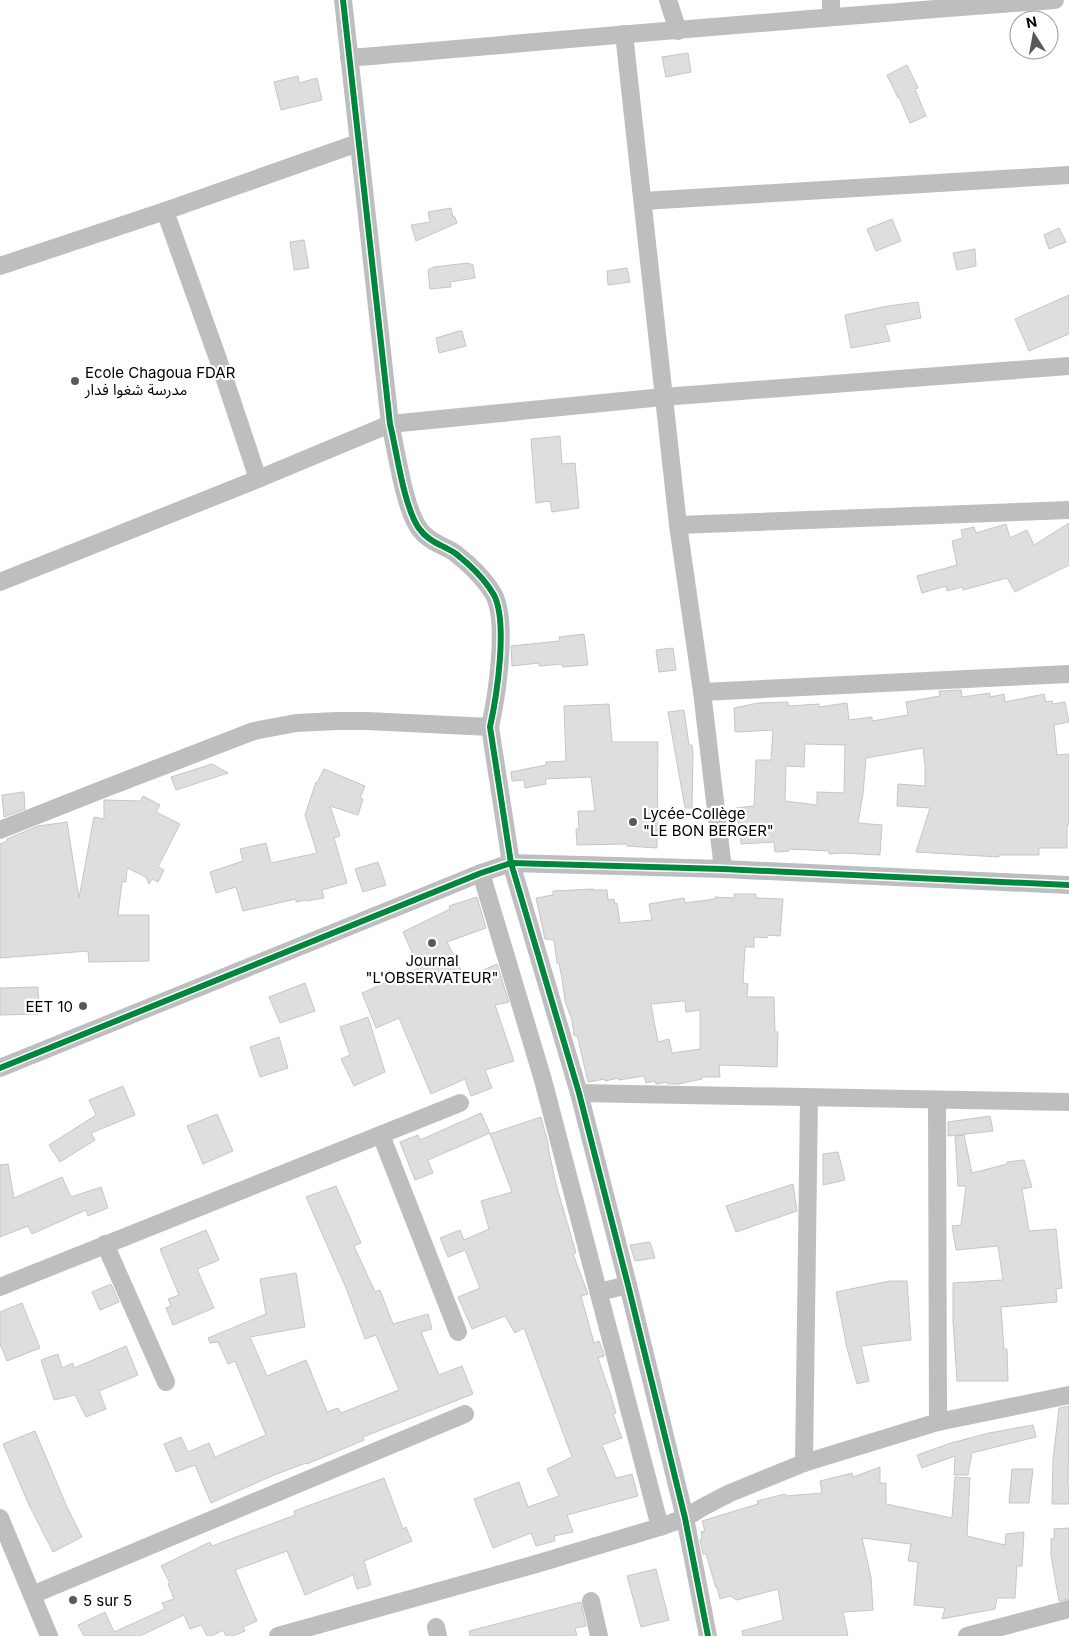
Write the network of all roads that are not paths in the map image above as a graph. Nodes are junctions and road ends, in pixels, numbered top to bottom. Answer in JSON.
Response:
{"nodes":[{"id":1,"x":343,"y":0,"type":"edge"},
{"id":2,"x":668,"y":0,"type":"edge"},
{"id":3,"x":1055,"y":0,"type":"edge"},
{"id":4,"x":831,"y":8,"type":"edge"},
{"id":5,"x":678,"y":31,"type":"junction"},
{"id":6,"x":624,"y":34,"type":"junction"},
{"id":7,"x":349,"y":58,"type":"junction"},
{"id":8,"x":358,"y":143,"type":"junction"},
{"id":9,"x":1069,"y":175,"type":"edge"},
{"id":10,"x":643,"y":200,"type":"junction"},
{"id":11,"x":165,"y":211,"type":"junction"},
{"id":12,"x":0,"y":266,"type":"edge"},
{"id":13,"x":1069,"y":366,"type":"edge"},
{"id":14,"x":663,"y":397,"type":"junction"},
{"id":15,"x":390,"y":424,"type":"junction"},
{"id":16,"x":258,"y":479,"type":"junction"},
{"id":17,"x":1069,"y":510,"type":"edge"},
{"id":18,"x":678,"y":525,"type":"junction"},
{"id":19,"x":0,"y":582,"type":"edge"},
{"id":20,"x":1069,"y":674,"type":"edge"},
{"id":21,"x":702,"y":692,"type":"junction"},
{"id":22,"x":490,"y":727,"type":"junction"},
{"id":23,"x":0,"y":830,"type":"edge"},
{"id":24,"x":511,"y":863,"type":"junction"},
{"id":25,"x":724,"y":869,"type":"junction"},
{"id":26,"x":481,"y":873,"type":"junction"},
{"id":27,"x":1069,"y":886,"type":"edge"},
{"id":28,"x":0,"y":1068,"type":"edge"},
{"id":29,"x":579,"y":1093,"type":"junction"},
{"id":30,"x":809,"y":1098,"type":"junction"},
{"id":31,"x":937,"y":1100,"type":"junction"},
{"id":32,"x":1069,"y":1102,"type":"edge"},
{"id":33,"x":460,"y":1103,"type":"dead end"},
{"id":34,"x":380,"y":1135,"type":"junction"},
{"id":35,"x":105,"y":1244,"type":"junction"},
{"id":36,"x":628,"y":1285,"type":"junction"},
{"id":37,"x":0,"y":1287,"type":"edge"},
{"id":38,"x":598,"y":1292,"type":"junction"},
{"id":39,"x":458,"y":1332,"type":"dead end"},
{"id":40,"x":166,"y":1382,"type":"dead end"},
{"id":41,"x":1069,"y":1395,"type":"edge"},
{"id":42,"x":465,"y":1414,"type":"dead end"},
{"id":43,"x":938,"y":1422,"type":"junction"},
{"id":44,"x":804,"y":1463,"type":"junction"},
{"id":45,"x":685,"y":1518,"type":"junction"},
{"id":46,"x":2,"y":1527,"type":"edge"},
{"id":47,"x":660,"y":1527,"type":"junction"},
{"id":48,"x":32,"y":1595,"type":"junction"},
{"id":49,"x":591,"y":1601,"type":"dead end"},
{"id":50,"x":1069,"y":1609,"type":"edge"},
{"id":51,"x":49,"y":1636,"type":"edge"},
{"id":52,"x":278,"y":1636,"type":"edge"},
{"id":53,"x":599,"y":1636,"type":"edge"},
{"id":54,"x":708,"y":1636,"type":"edge"},
{"id":55,"x":967,"y":1636,"type":"edge"}],
"edges":[{"from":1,"to":7,"type":"street"},
{"from":2,"to":5,"type":"street"},
{"from":3,"to":4,"type":"street"},
{"from":4,"to":5,"type":"street"},
{"from":5,"to":6,"type":"street"},
{"from":6,"to":7,"type":"street"},
{"from":6,"to":10,"type":"street"},
{"from":7,"to":8,"type":"street"},
{"from":8,"to":11,"type":"street"},
{"from":8,"to":15,"type":"street"},
{"from":9,"to":10,"type":"street"},
{"from":10,"to":14,"type":"street"},
{"from":11,"to":12,"type":"street"},
{"from":11,"to":16,"type":"street"},
{"from":13,"to":14,"type":"street"},
{"from":14,"to":15,"type":"street"},
{"from":14,"to":18,"type":"street"},
{"from":15,"to":16,"type":"street"},
{"from":15,"to":22,"type":"street"},
{"from":16,"to":19,"type":"street"},
{"from":17,"to":18,"type":"street"},
{"from":18,"to":21,"type":"street"},
{"from":20,"to":21,"type":"street"},
{"from":21,"to":25,"type":"street"},
{"from":22,"to":23,"type":"street"},
{"from":22,"to":24,"type":"street"},
{"from":24,"to":25,"type":"street"},
{"from":24,"to":26,"type":"street"},
{"from":24,"to":29,"type":"street"},
{"from":25,"to":27,"type":"street"},
{"from":26,"to":28,"type":"street"},
{"from":26,"to":38,"type":"street"},
{"from":29,"to":30,"type":"street"},
{"from":29,"to":36,"type":"street"},
{"from":30,"to":31,"type":"street"},
{"from":30,"to":44,"type":"street"},
{"from":31,"to":32,"type":"street"},
{"from":31,"to":43,"type":"street"},
{"from":33,"to":34,"type":"street"},
{"from":34,"to":35,"type":"street"},
{"from":34,"to":39,"type":"street"},
{"from":35,"to":37,"type":"street"},
{"from":35,"to":40,"type":"street"},
{"from":36,"to":38,"type":"street"},
{"from":36,"to":45,"type":"street"},
{"from":38,"to":47,"type":"street"},
{"from":41,"to":43,"type":"street"},
{"from":42,"to":48,"type":"street"},
{"from":43,"to":44,"type":"street"},
{"from":44,"to":45,"type":"street"},
{"from":45,"to":47,"type":"street"},
{"from":45,"to":54,"type":"street"},
{"from":46,"to":48,"type":"street"},
{"from":47,"to":52,"type":"street"},
{"from":48,"to":51,"type":"street"},
{"from":49,"to":53,"type":"street"},
{"from":50,"to":55,"type":"street"}]}
